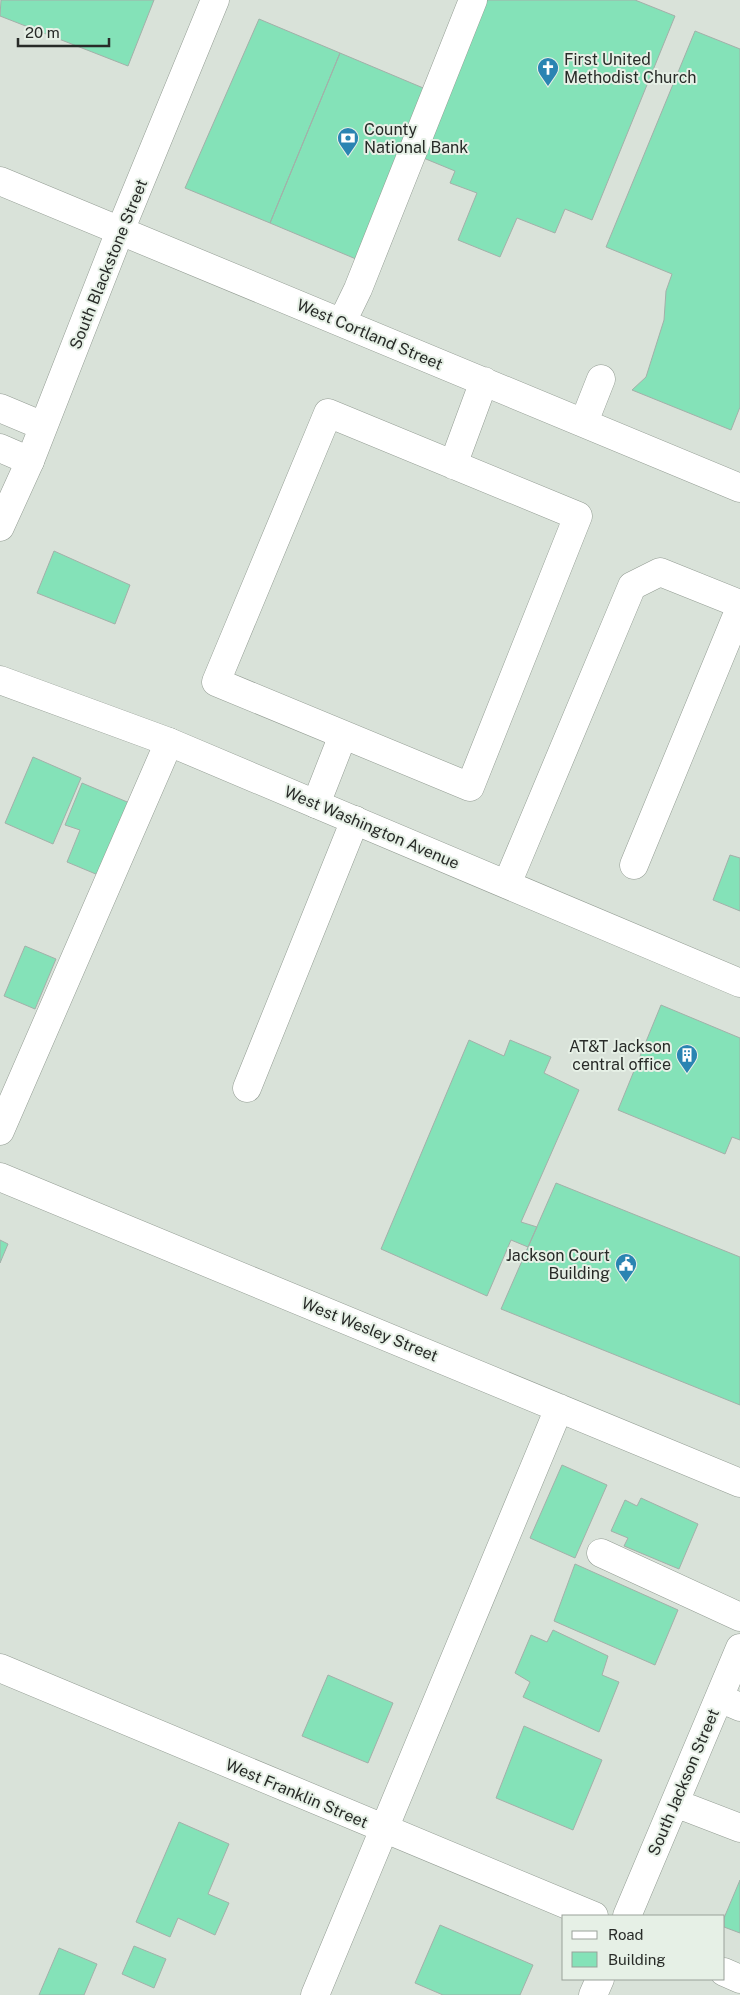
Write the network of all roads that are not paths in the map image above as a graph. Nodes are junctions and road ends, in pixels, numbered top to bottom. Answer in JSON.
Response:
{"nodes":[{"id":1,"x":215,"y":0,"type":"edge"},
{"id":2,"x":473,"y":0,"type":"edge"},
{"id":3,"x":0,"y":181,"type":"edge"},
{"id":4,"x":120,"y":231,"type":"junction"},
{"id":5,"x":342,"y":322,"type":"junction"},
{"id":6,"x":602,"y":379,"type":"dead end"},
{"id":7,"x":484,"y":381,"type":"junction"},
{"id":8,"x":0,"y":408,"type":"edge"},
{"id":9,"x":584,"y":422,"type":"junction"},
{"id":10,"x":43,"y":426,"type":"junction"},
{"id":11,"x":0,"y":448,"type":"edge"},
{"id":12,"x":30,"y":461,"type":"junction"},
{"id":13,"x":453,"y":465,"type":"junction"},
{"id":14,"x":740,"y":488,"type":"edge"},
{"id":15,"x":0,"y":527,"type":"edge"},
{"id":16,"x":740,"y":606,"type":"edge"},
{"id":17,"x":0,"y":680,"type":"edge"},
{"id":18,"x":343,"y":734,"type":"junction"},
{"id":19,"x":169,"y":742,"type":"junction"},
{"id":20,"x":316,"y":804,"type":"junction"},
{"id":21,"x":355,"y":820,"type":"junction"},
{"id":22,"x":634,"y":865,"type":"dead end"},
{"id":23,"x":507,"y":884,"type":"junction"},
{"id":24,"x":740,"y":983,"type":"edge"},
{"id":25,"x":247,"y":1088,"type":"dead end"},
{"id":26,"x":0,"y":1131,"type":"edge"},
{"id":27,"x":0,"y":1177,"type":"edge"},
{"id":28,"x":559,"y":1408,"type":"junction"},
{"id":29,"x":740,"y":1483,"type":"edge"},
{"id":30,"x":601,"y":1553,"type":"dead end"},
{"id":31,"x":740,"y":1617,"type":"edge"},
{"id":32,"x":740,"y":1648,"type":"edge"},
{"id":33,"x":0,"y":1668,"type":"edge"},
{"id":34,"x":729,"y":1703,"type":"edge"},
{"id":35,"x":675,"y":1803,"type":"junction"},
{"id":36,"x":740,"y":1828,"type":"edge"},
{"id":37,"x":384,"y":1830,"type":"junction"},
{"id":38,"x":592,"y":1915,"type":"edge"},
{"id":39,"x":627,"y":1915,"type":"edge"},
{"id":40,"x":725,"y":1972,"type":"edge"},
{"id":41,"x":740,"y":1979,"type":"edge"},
{"id":42,"x":600,"y":1980,"type":"edge"},
{"id":43,"x":314,"y":1995,"type":"edge"},
{"id":44,"x":593,"y":1995,"type":"edge"}],
"edges":[{"from":1,"to":4,"type":"street","name":"South Blackstone Street"},
{"from":2,"to":5,"type":"street"},
{"from":3,"to":4,"type":"street","name":"West Cortland Street"},
{"from":4,"to":5,"type":"street","name":"West Cortland Street"},
{"from":4,"to":10,"type":"street","name":"South Blackstone Street"},
{"from":5,"to":7,"type":"street","name":"West Cortland Street"},
{"from":6,"to":9,"type":"street"},
{"from":7,"to":9,"type":"street","name":"West Cortland Street"},
{"from":7,"to":13,"type":"street"},
{"from":8,"to":10,"type":"street"},
{"from":9,"to":14,"type":"street","name":"West Cortland Street"},
{"from":10,"to":12,"type":"street","name":"South Blackstone Street"},
{"from":11,"to":12,"type":"street"},
{"from":12,"to":15,"type":"street","name":"South Blackstone Street"},
{"from":13,"to":18,"type":"street"},
{"from":13,"to":18,"type":"street"},
{"from":16,"to":22,"type":"street"},
{"from":16,"to":23,"type":"street"},
{"from":17,"to":19,"type":"street","name":"West Washington Avenue"},
{"from":18,"to":20,"type":"street"},
{"from":19,"to":20,"type":"street","name":"West Washington Avenue"},
{"from":19,"to":26,"type":"street"},
{"from":20,"to":21,"type":"street","name":"West Washington Avenue"},
{"from":21,"to":23,"type":"street","name":"West Washington Avenue"},
{"from":21,"to":25,"type":"street"},
{"from":23,"to":24,"type":"street","name":"West Washington Avenue"},
{"from":27,"to":28,"type":"street","name":"West Wesley Street"},
{"from":28,"to":29,"type":"street","name":"West Wesley Street"},
{"from":28,"to":37,"type":"street"},
{"from":30,"to":31,"type":"street"},
{"from":32,"to":34,"type":"street","name":"South Jackson Street"},
{"from":33,"to":37,"type":"street","name":"West Franklin Street"},
{"from":34,"to":35,"type":"street","name":"South Jackson Street"},
{"from":35,"to":36,"type":"street"},
{"from":35,"to":39,"type":"street","name":"South Jackson Street"},
{"from":37,"to":38,"type":"street","name":"West Franklin Street"},
{"from":37,"to":43,"type":"street"},
{"from":40,"to":41,"type":"street"},
{"from":42,"to":44,"type":"street"}]}
